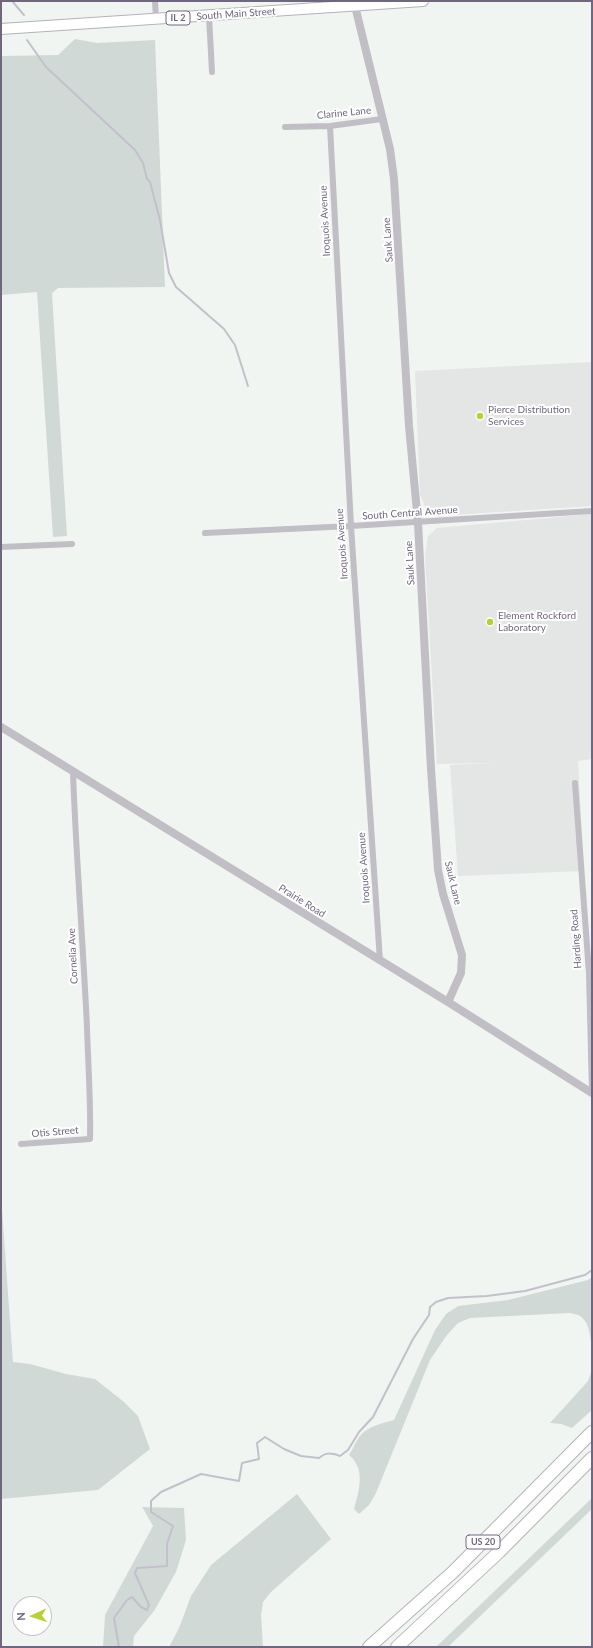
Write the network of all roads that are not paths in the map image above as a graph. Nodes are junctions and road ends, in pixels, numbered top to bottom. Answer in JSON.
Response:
{"nodes":[{"id":1,"x":155,"y":1,"type":"edge"},
{"id":2,"x":423,"y":1,"type":"edge"},
{"id":3,"x":354,"y":3,"type":"edge"},
{"id":4,"x":209,"y":16,"type":"junction"},
{"id":5,"x":156,"y":19,"type":"junction"},
{"id":6,"x":1,"y":29,"type":"edge"},
{"id":7,"x":212,"y":72,"type":"dead end"},
{"id":8,"x":382,"y":119,"type":"junction"},
{"id":9,"x":330,"y":126,"type":"junction"},
{"id":10,"x":284,"y":127,"type":"dead end"},
{"id":11,"x":592,"y":510,"type":"edge"},
{"id":12,"x":418,"y":522,"type":"junction"},
{"id":13,"x":351,"y":526,"type":"junction"},
{"id":14,"x":204,"y":532,"type":"dead end"},
{"id":15,"x":72,"y":544,"type":"dead end"},
{"id":16,"x":1,"y":547,"type":"edge"},
{"id":17,"x":1,"y":727,"type":"edge"},
{"id":18,"x":73,"y":772,"type":"junction"},
{"id":19,"x":575,"y":783,"type":"dead end"},
{"id":20,"x":380,"y":961,"type":"junction"},
{"id":21,"x":448,"y":1002,"type":"junction"},
{"id":22,"x":592,"y":1093,"type":"edge"},
{"id":23,"x":90,"y":1139,"type":"joint"},
{"id":24,"x":21,"y":1144,"type":"dead end"},
{"id":25,"x":592,"y":1432,"type":"edge"},
{"id":26,"x":592,"y":1458,"type":"edge"},
{"id":27,"x":369,"y":1647,"type":"edge"},
{"id":28,"x":397,"y":1647,"type":"edge"}],
"edges":[{"from":1,"to":5,"type":"street"},
{"from":2,"to":3,"type":"main road","name":"South Main Street","number":"IL 2"},
{"from":3,"to":4,"type":"main road","name":"South Main Street","number":"IL 2"},
{"from":3,"to":8,"type":"street"},
{"from":4,"to":5,"type":"main road","name":"South Main Street","number":"IL 2"},
{"from":4,"to":7,"type":"street"},
{"from":5,"to":6,"type":"main road","name":"South Main Street","number":"IL 2"},
{"from":8,"to":9,"type":"street","name":"Clarine Lane"},
{"from":8,"to":12,"type":"street","name":"Sauk Lane"},
{"from":9,"to":10,"type":"street","name":"Clarine Lane"},
{"from":9,"to":13,"type":"street","name":"Iroquois Avenue"},
{"from":11,"to":12,"type":"street","name":"South Central Avenue"},
{"from":12,"to":13,"type":"street","name":"South Central Avenue"},
{"from":12,"to":21,"type":"street","name":"Sauk Lane"},
{"from":13,"to":14,"type":"street","name":"South Central Avenue"},
{"from":13,"to":20,"type":"street","name":"Iroquois Avenue"},
{"from":15,"to":16,"type":"street"},
{"from":17,"to":18,"type":"street","name":"Prairie Road"},
{"from":18,"to":20,"type":"street","name":"Prairie Road"},
{"from":18,"to":23,"type":"street","name":"Cornelia Ave"},
{"from":19,"to":22,"type":"street","name":"Harding Road"},
{"from":20,"to":21,"type":"street","name":"Prairie Road"},
{"from":21,"to":22,"type":"street","name":"Prairie Road"},
{"from":23,"to":24,"type":"street","name":"Otis Street"},
{"from":25,"to":27,"type":"highway","number":"US 20"},
{"from":26,"to":28,"type":"highway","number":"US 20"}]}
